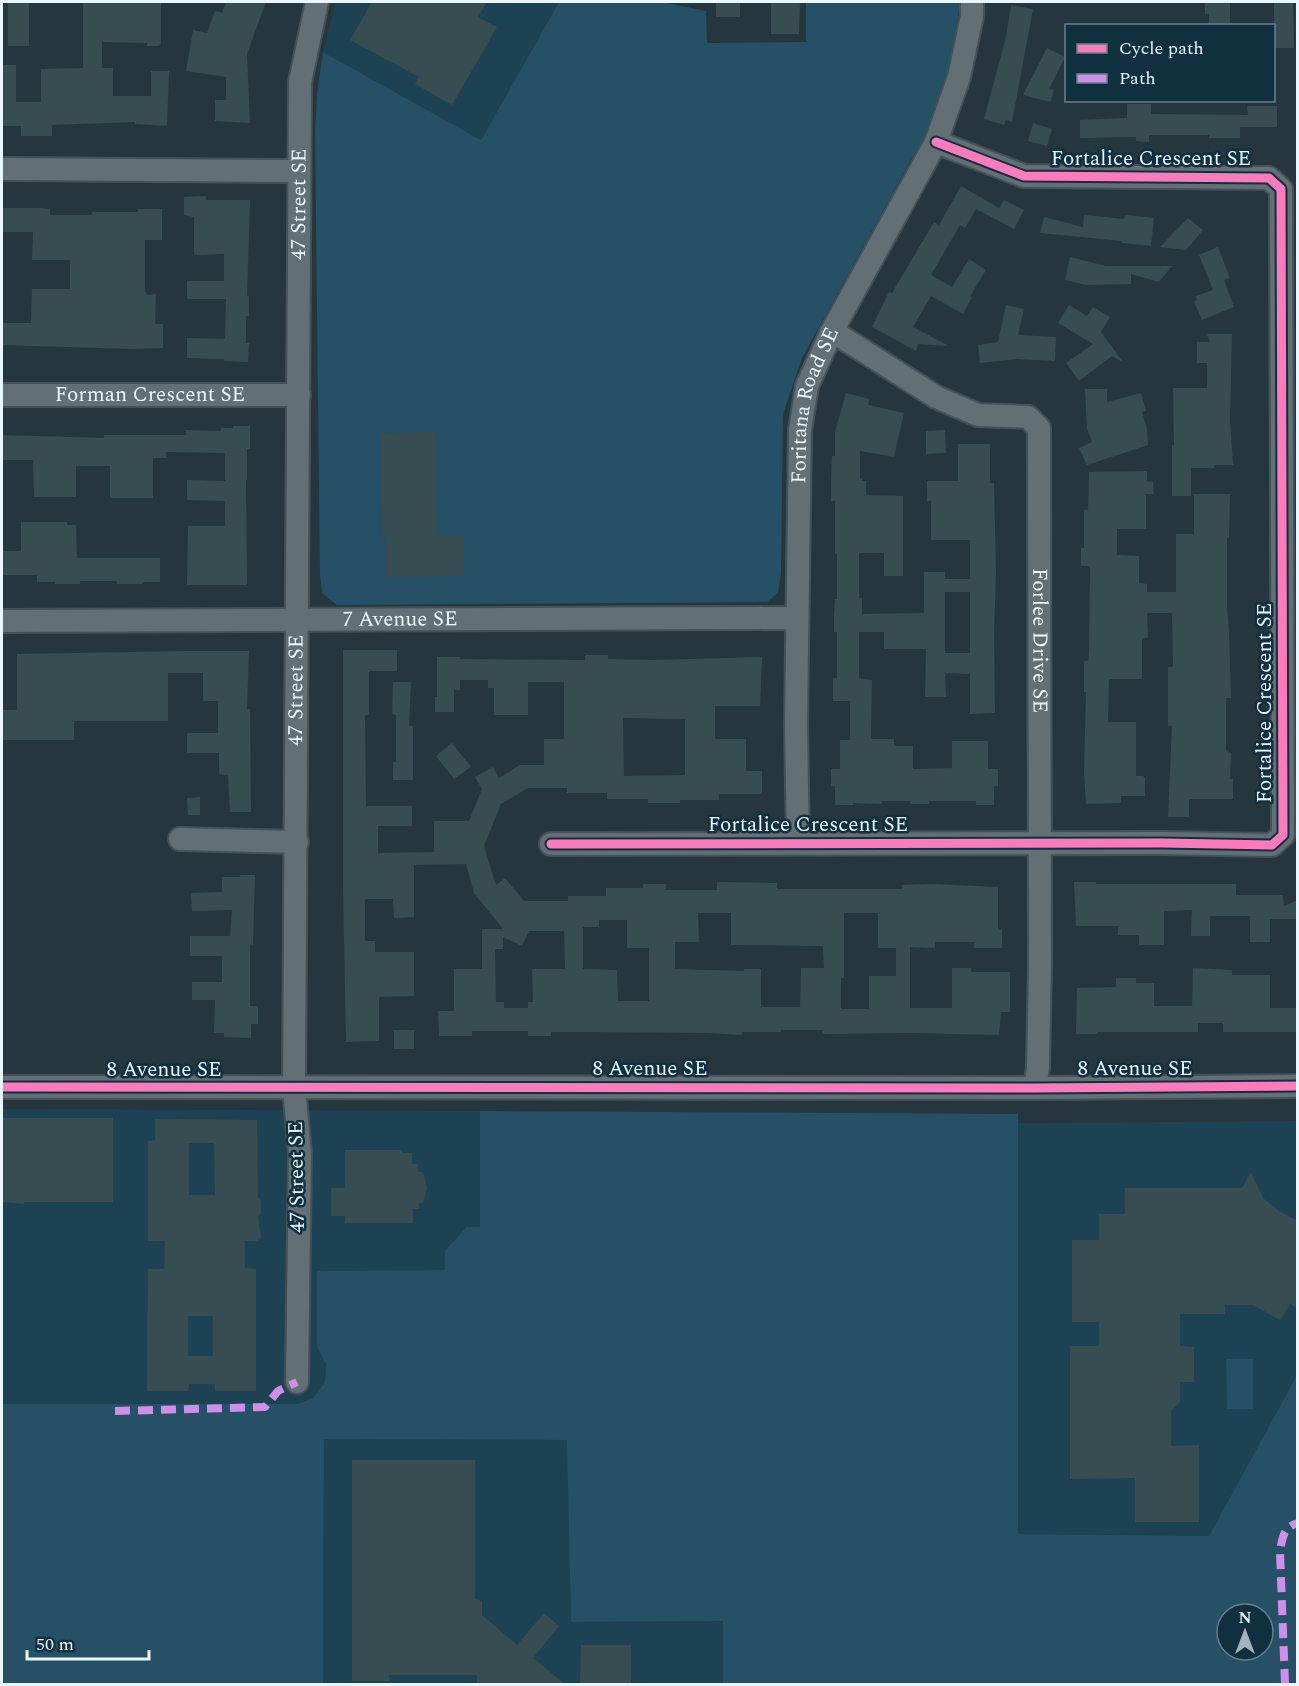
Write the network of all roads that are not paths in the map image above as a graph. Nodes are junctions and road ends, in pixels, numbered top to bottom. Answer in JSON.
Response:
{"nodes":[{"id":1,"x":317,"y":2,"type":"edge"},
{"id":2,"x":972,"y":2,"type":"edge"},
{"id":3,"x":936,"y":142,"type":"junction"},
{"id":4,"x":2,"y":169,"type":"edge"},
{"id":5,"x":299,"y":171,"type":"junction"},
{"id":6,"x":832,"y":331,"type":"junction"},
{"id":7,"x":299,"y":394,"type":"junction"},
{"id":8,"x":2,"y":395,"type":"edge"},
{"id":9,"x":1290,"y":617,"type":"edge"},
{"id":10,"x":797,"y":618,"type":"junction"},
{"id":11,"x":2,"y":621,"type":"edge"},
{"id":12,"x":298,"y":621,"type":"junction"},
{"id":13,"x":180,"y":839,"type":"dead end"},
{"id":14,"x":297,"y":842,"type":"junction"},
{"id":15,"x":798,"y":843,"type":"junction"},
{"id":16,"x":551,"y":844,"type":"dead end"},
{"id":17,"x":1039,"y":844,"type":"junction"},
{"id":18,"x":1298,"y":1086,"type":"edge"},
{"id":19,"x":2,"y":1087,"type":"edge"},
{"id":20,"x":294,"y":1088,"type":"junction"},
{"id":21,"x":1035,"y":1088,"type":"junction"},
{"id":22,"x":297,"y":1382,"type":"dead end"}],
"edges":[{"from":1,"to":5,"type":"street","name":"47 Street SE"},
{"from":2,"to":3,"type":"street","name":"Foritana Road SE"},
{"from":3,"to":6,"type":"street","name":"Foritana Road SE"},
{"from":3,"to":9,"type":"street","name":"Fortalice Crescent SE"},
{"from":4,"to":5,"type":"street"},
{"from":5,"to":7,"type":"street","name":"47 Street SE"},
{"from":6,"to":10,"type":"street","name":"Foritana Road SE"},
{"from":6,"to":17,"type":"street","name":"Forlee Drive SE"},
{"from":7,"to":8,"type":"street","name":"Forman Crescent SE"},
{"from":7,"to":12,"type":"street","name":"47 Street SE"},
{"from":9,"to":17,"type":"street","name":"Fortalice Crescent SE"},
{"from":10,"to":12,"type":"street","name":"7 Avenue SE"},
{"from":10,"to":15,"type":"street","name":"Foritana Road SE"},
{"from":11,"to":12,"type":"street","name":"7 Avenue SE"},
{"from":12,"to":14,"type":"street","name":"47 Street SE"},
{"from":13,"to":14,"type":"street"},
{"from":14,"to":20,"type":"street","name":"47 Street SE"},
{"from":15,"to":16,"type":"street","name":"Fortalice Crescent SE"},
{"from":15,"to":17,"type":"street","name":"Fortalice Crescent SE"},
{"from":17,"to":21,"type":"street","name":"Forlee Drive SE"},
{"from":18,"to":21,"type":"street","name":"8 Avenue SE"},
{"from":19,"to":20,"type":"street","name":"8 Avenue SE"},
{"from":20,"to":21,"type":"street","name":"8 Avenue SE"},
{"from":20,"to":22,"type":"street","name":"47 Street SE"}]}
